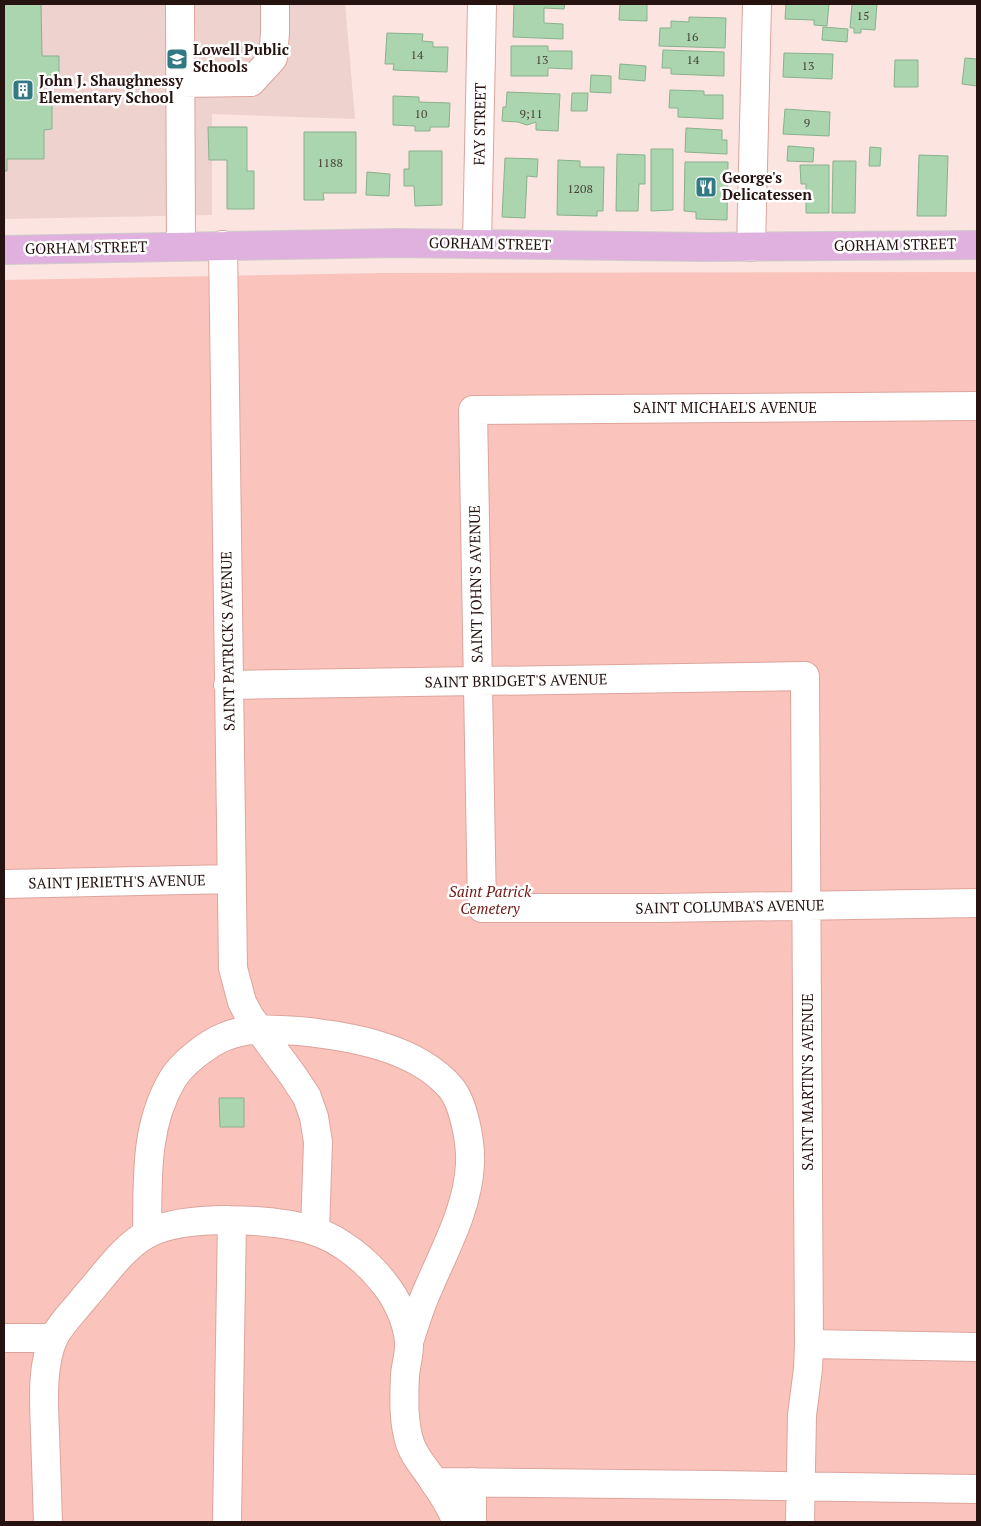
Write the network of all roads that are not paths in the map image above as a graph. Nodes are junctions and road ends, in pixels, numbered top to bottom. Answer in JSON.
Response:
{"nodes":[{"id":1,"x":180,"y":4,"type":"edge"},
{"id":2,"x":275,"y":4,"type":"edge"},
{"id":3,"x":482,"y":4,"type":"edge"},
{"id":4,"x":757,"y":4,"type":"edge"},
{"id":5,"x":180,"y":83,"type":"junction"},
{"id":6,"x":477,"y":244,"type":"junction"},
{"id":7,"x":977,"y":244,"type":"edge"},
{"id":8,"x":223,"y":245,"type":"junction"},
{"id":9,"x":181,"y":246,"type":"junction"},
{"id":10,"x":751,"y":247,"type":"junction"},
{"id":11,"x":4,"y":250,"type":"edge"},
{"id":12,"x":977,"y":406,"type":"edge"},
{"id":13,"x":473,"y":410,"type":"joint"},
{"id":14,"x":805,"y":676,"type":"joint"},
{"id":15,"x":478,"y":681,"type":"junction"},
{"id":16,"x":228,"y":685,"type":"junction"},
{"id":17,"x":231,"y":879,"type":"junction"},
{"id":18,"x":4,"y":884,"type":"edge"},
{"id":19,"x":977,"y":903,"type":"edge"},
{"id":20,"x":807,"y":906,"type":"junction"},
{"id":21,"x":482,"y":908,"type":"joint"},
{"id":22,"x":260,"y":1030,"type":"junction"},
{"id":23,"x":232,"y":1221,"type":"junction"},
{"id":24,"x":315,"y":1231,"type":"junction"},
{"id":25,"x":147,"y":1234,"type":"junction"},
{"id":26,"x":4,"y":1338,"type":"edge"},
{"id":27,"x":54,"y":1338,"type":"junction"},
{"id":28,"x":409,"y":1342,"type":"junction"},
{"id":29,"x":809,"y":1344,"type":"junction"},
{"id":30,"x":977,"y":1347,"type":"edge"},
{"id":31,"x":435,"y":1482,"type":"junction"},
{"id":32,"x":472,"y":1482,"type":"junction"},
{"id":33,"x":800,"y":1486,"type":"junction"},
{"id":34,"x":977,"y":1489,"type":"edge"},
{"id":35,"x":48,"y":1522,"type":"edge"},
{"id":36,"x":227,"y":1522,"type":"edge"},
{"id":37,"x":457,"y":1522,"type":"edge"},
{"id":38,"x":472,"y":1522,"type":"edge"},
{"id":39,"x":800,"y":1522,"type":"edge"}],
"edges":[{"from":1,"to":5,"type":"street"},
{"from":2,"to":5,"type":"street"},
{"from":3,"to":6,"type":"street","name":"FAY STREET"},
{"from":4,"to":10,"type":"street"},
{"from":5,"to":9,"type":"street"},
{"from":6,"to":8,"type":"main road","name":"GORHAM STREET"},
{"from":6,"to":10,"type":"main road","name":"GORHAM STREET"},
{"from":7,"to":10,"type":"main road","name":"GORHAM STREET"},
{"from":8,"to":9,"type":"main road","name":"GORHAM STREET"},
{"from":8,"to":16,"type":"street","name":"SAINT PATRICK'S AVENUE"},
{"from":9,"to":11,"type":"main road","name":"GORHAM STREET"},
{"from":12,"to":13,"type":"street","name":"SAINT MICHAEL'S AVENUE"},
{"from":13,"to":15,"type":"street","name":"SAINT JOHN'S AVENUE"},
{"from":14,"to":15,"type":"street","name":"SAINT BRIDGET'S AVENUE"},
{"from":14,"to":20,"type":"street","name":"SAINT MARTIN'S AVENUE"},
{"from":15,"to":16,"type":"street","name":"SAINT BRIDGET'S AVENUE"},
{"from":15,"to":21,"type":"street","name":"SAINT JOHN'S AVENUE"},
{"from":16,"to":17,"type":"street","name":"SAINT PATRICK'S AVENUE"},
{"from":17,"to":18,"type":"street","name":"SAINT JERIETH'S AVENUE"},
{"from":17,"to":22,"type":"street","name":"SAINT PATRICK'S AVENUE"},
{"from":19,"to":20,"type":"street","name":"SAINT COLUMBA'S AVENUE"},
{"from":20,"to":21,"type":"street","name":"SAINT COLUMBA'S AVENUE"},
{"from":20,"to":29,"type":"street","name":"SAINT MARTIN'S AVENUE"},
{"from":22,"to":24,"type":"street","name":"SAINT PATRICK'S AVENUE"},
{"from":22,"to":25,"type":"street"},
{"from":22,"to":28,"type":"street"},
{"from":23,"to":24,"type":"street"},
{"from":23,"to":25,"type":"street"},
{"from":23,"to":36,"type":"street"},
{"from":24,"to":28,"type":"street"},
{"from":25,"to":27,"type":"street"},
{"from":26,"to":27,"type":"street"},
{"from":27,"to":35,"type":"street"},
{"from":28,"to":31,"type":"street"},
{"from":29,"to":30,"type":"street"},
{"from":29,"to":33,"type":"street","name":"SAINT MARTIN'S AVENUE"},
{"from":31,"to":32,"type":"street"},
{"from":31,"to":37,"type":"street"},
{"from":32,"to":33,"type":"street"},
{"from":32,"to":38,"type":"street"},
{"from":33,"to":34,"type":"street"},
{"from":33,"to":39,"type":"street","name":"SAINT MARTIN'S AVENUE"}]}
